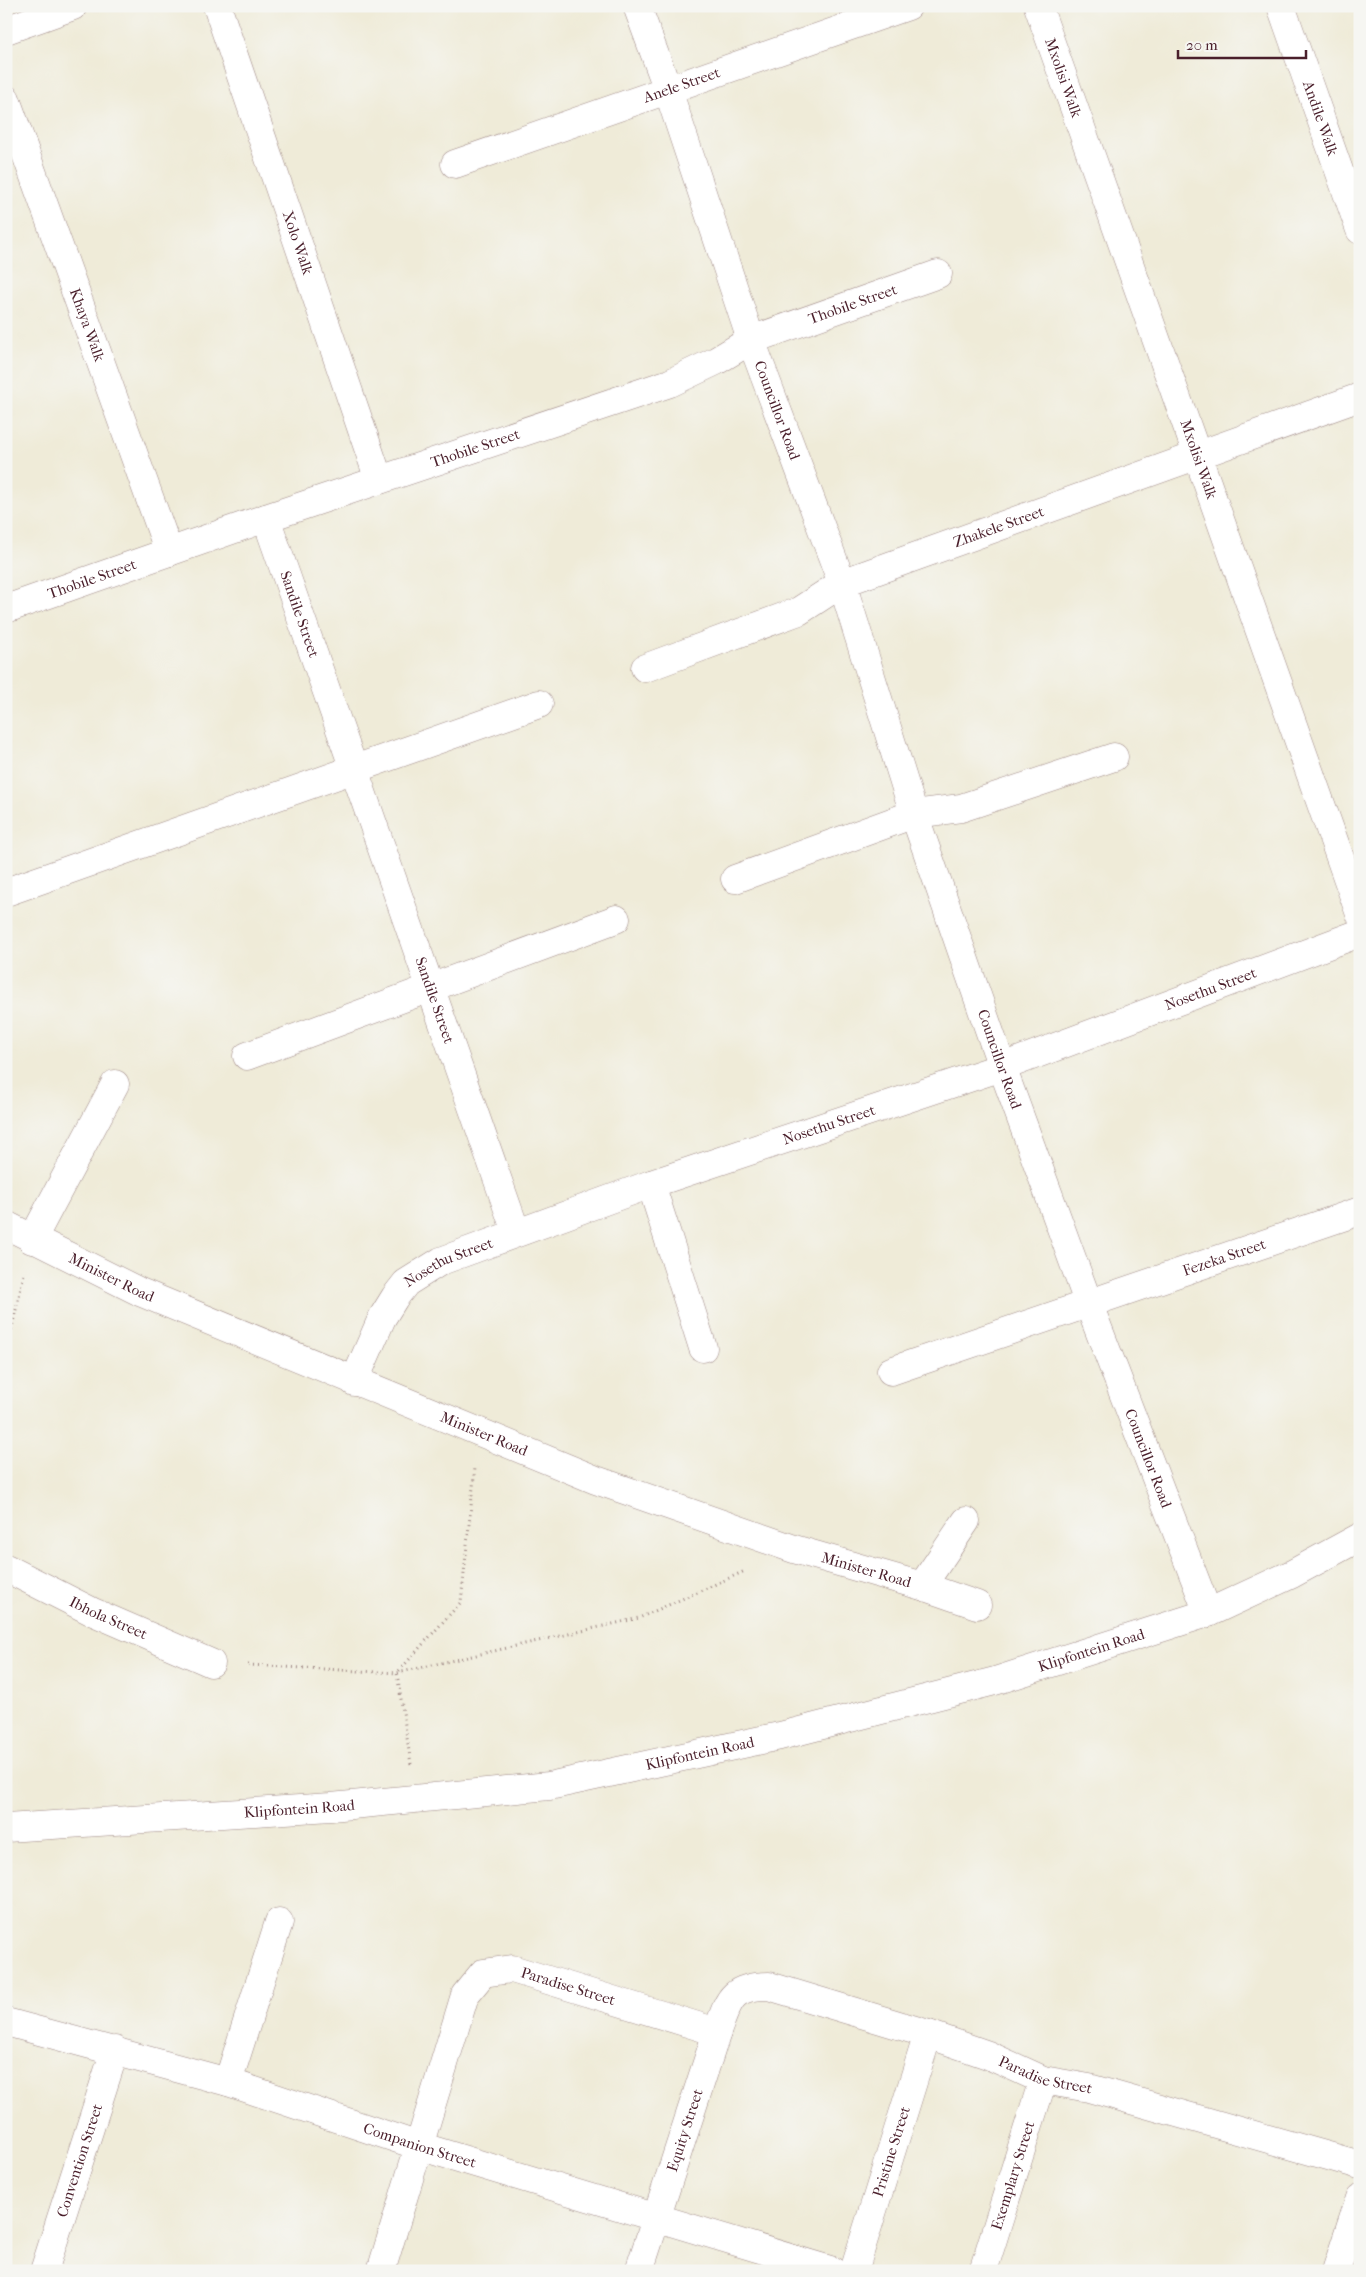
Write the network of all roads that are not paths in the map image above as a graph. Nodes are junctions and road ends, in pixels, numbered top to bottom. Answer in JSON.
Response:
{"nodes":[{"id":1,"x":73,"y":6,"type":"edge"},
{"id":2,"x":217,"y":6,"type":"edge"},
{"id":3,"x":637,"y":6,"type":"edge"},
{"id":4,"x":908,"y":6,"type":"edge"},
{"id":5,"x":1038,"y":6,"type":"edge"},
{"id":6,"x":1281,"y":6,"type":"edge"},
{"id":7,"x":6,"y":30,"type":"edge"},
{"id":8,"x":668,"y":90,"type":"junction"},
{"id":9,"x":6,"y":99,"type":"edge"},
{"id":10,"x":454,"y":164,"type":"dead end"},
{"id":11,"x":1360,"y":230,"type":"edge"},
{"id":12,"x":938,"y":274,"type":"dead end"},
{"id":13,"x":751,"y":340,"type":"junction"},
{"id":14,"x":1360,"y":397,"type":"edge"},
{"id":15,"x":1199,"y":455,"type":"junction"},
{"id":16,"x":379,"y":480,"type":"junction"},
{"id":17,"x":266,"y":518,"type":"junction"},
{"id":18,"x":169,"y":552,"type":"junction"},
{"id":19,"x":842,"y":583,"type":"junction"},
{"id":20,"x":6,"y":610,"type":"edge"},
{"id":21,"x":645,"y":668,"type":"dead end"},
{"id":22,"x":539,"y":704,"type":"dead end"},
{"id":23,"x":1114,"y":758,"type":"dead end"},
{"id":24,"x":354,"y":769,"type":"junction"},
{"id":25,"x":914,"y":814,"type":"junction"},
{"id":26,"x":735,"y":879,"type":"dead end"},
{"id":27,"x":6,"y":892,"type":"edge"},
{"id":28,"x":1360,"y":914,"type":"edge"},
{"id":29,"x":616,"y":919,"type":"dead end"},
{"id":30,"x":1360,"y":933,"type":"edge"},
{"id":31,"x":430,"y":987,"type":"junction"},
{"id":32,"x":247,"y":1056,"type":"dead end"},
{"id":33,"x":1002,"y":1067,"type":"junction"},
{"id":34,"x":115,"y":1084,"type":"dead end"},
{"id":35,"x":651,"y":1184,"type":"junction"},
{"id":36,"x":1360,"y":1211,"type":"edge"},
{"id":37,"x":6,"y":1225,"type":"edge"},
{"id":38,"x":516,"y":1232,"type":"junction"},
{"id":39,"x":32,"y":1240,"type":"junction"},
{"id":40,"x":1088,"y":1302,"type":"junction"},
{"id":41,"x":703,"y":1348,"type":"dead end"},
{"id":42,"x":891,"y":1371,"type":"dead end"},
{"id":43,"x":354,"y":1382,"type":"junction"},
{"id":44,"x":966,"y":1521,"type":"dead end"},
{"id":45,"x":1360,"y":1537,"type":"edge"},
{"id":46,"x":6,"y":1568,"type":"edge"},
{"id":47,"x":922,"y":1586,"type":"junction"},
{"id":48,"x":977,"y":1605,"type":"dead end"},
{"id":49,"x":1208,"y":1614,"type":"junction"},
{"id":50,"x":211,"y":1663,"type":"road end"},
{"id":51,"x":6,"y":1828,"type":"edge"},
{"id":52,"x":279,"y":1922,"type":"dead end"},
{"id":53,"x":735,"y":1994,"type":"joint"},
{"id":54,"x":6,"y":2022,"type":"edge"},
{"id":55,"x":716,"y":2032,"type":"junction"},
{"id":56,"x":928,"y":2034,"type":"junction"},
{"id":57,"x":114,"y":2050,"type":"junction"},
{"id":58,"x":1043,"y":2080,"type":"junction"},
{"id":59,"x":228,"y":2082,"type":"junction"},
{"id":60,"x":419,"y":2146,"type":"junction"},
{"id":61,"x":1360,"y":2165,"type":"edge"},
{"id":62,"x":1360,"y":2198,"type":"edge"},
{"id":63,"x":655,"y":2216,"type":"junction"},
{"id":64,"x":44,"y":2271,"type":"edge"},
{"id":65,"x":381,"y":2271,"type":"edge"},
{"id":66,"x":638,"y":2271,"type":"edge"},
{"id":67,"x":833,"y":2271,"type":"edge"},
{"id":68,"x":854,"y":2271,"type":"edge"},
{"id":69,"x":983,"y":2271,"type":"edge"},
{"id":70,"x":1336,"y":2271,"type":"edge"}],
"edges":[{"from":1,"to":7,"type":"street"},
{"from":2,"to":16,"type":"street","name":"Xolo Walk"},
{"from":3,"to":8,"type":"street","name":"Councillor Road"},
{"from":4,"to":8,"type":"street","name":"Anele Street"},
{"from":5,"to":15,"type":"street","name":"Mxolisi Walk"},
{"from":6,"to":11,"type":"street","name":"Andile Walk"},
{"from":8,"to":10,"type":"street","name":"Anele Street"},
{"from":8,"to":13,"type":"street","name":"Councillor Road"},
{"from":9,"to":18,"type":"street","name":"Khaya Walk"},
{"from":12,"to":13,"type":"street","name":"Thobile Street"},
{"from":13,"to":16,"type":"street","name":"Thobile Street"},
{"from":13,"to":19,"type":"street","name":"Councillor Road"},
{"from":14,"to":15,"type":"street","name":"Zhakele Street"},
{"from":15,"to":19,"type":"street","name":"Zhakele Street"},
{"from":15,"to":28,"type":"street","name":"Mxolisi Walk"},
{"from":16,"to":17,"type":"street","name":"Thobile Street"},
{"from":17,"to":18,"type":"street","name":"Thobile Street"},
{"from":17,"to":24,"type":"street","name":"Sandile Street"},
{"from":18,"to":20,"type":"street","name":"Thobile Street"},
{"from":19,"to":21,"type":"street","name":"Zhakele Street"},
{"from":19,"to":25,"type":"street","name":"Councillor Road"},
{"from":22,"to":24,"type":"street"},
{"from":23,"to":25,"type":"street"},
{"from":24,"to":27,"type":"street"},
{"from":24,"to":31,"type":"street","name":"Sandile Street"},
{"from":25,"to":26,"type":"street"},
{"from":25,"to":33,"type":"street","name":"Councillor Road"},
{"from":29,"to":31,"type":"street"},
{"from":30,"to":33,"type":"street","name":"Nosethu Street"},
{"from":31,"to":32,"type":"street"},
{"from":31,"to":38,"type":"street","name":"Sandile Street"},
{"from":33,"to":35,"type":"street","name":"Nosethu Street"},
{"from":33,"to":40,"type":"street","name":"Councillor Road"},
{"from":34,"to":39,"type":"street"},
{"from":35,"to":38,"type":"street","name":"Nosethu Street"},
{"from":35,"to":41,"type":"street"},
{"from":36,"to":40,"type":"street","name":"Fezeka Street"},
{"from":37,"to":39,"type":"street","name":"Minister Road"},
{"from":38,"to":43,"type":"street","name":"Nosethu Street"},
{"from":39,"to":43,"type":"street","name":"Minister Road"},
{"from":40,"to":42,"type":"street"},
{"from":40,"to":49,"type":"street","name":"Councillor Road"},
{"from":43,"to":47,"type":"street","name":"Minister Road"},
{"from":44,"to":47,"type":"street"},
{"from":45,"to":49,"type":"street","name":"Klipfontein Road"},
{"from":46,"to":50,"type":"street","name":"Ibhola Street"},
{"from":47,"to":48,"type":"street","name":"Minister Road"},
{"from":49,"to":51,"type":"street","name":"Klipfontein Road"},
{"from":52,"to":59,"type":"street"},
{"from":53,"to":55,"type":"street","name":"Equity Street"},
{"from":53,"to":56,"type":"street","name":"Paradise Street"},
{"from":54,"to":57,"type":"street","name":"Companion Street"},
{"from":55,"to":60,"type":"street","name":"Paradise Street"},
{"from":55,"to":63,"type":"street","name":"Equity Street"},
{"from":56,"to":58,"type":"street","name":"Paradise Street"},
{"from":56,"to":68,"type":"street","name":"Pristine Street"},
{"from":57,"to":59,"type":"street","name":"Companion Street"},
{"from":57,"to":64,"type":"street","name":"Convention Street"},
{"from":58,"to":61,"type":"street","name":"Paradise Street"},
{"from":58,"to":69,"type":"street","name":"Exemplary Street"},
{"from":59,"to":60,"type":"street","name":"Companion Street"},
{"from":60,"to":63,"type":"street","name":"Companion Street"},
{"from":60,"to":65,"type":"street","name":"Paradise Street"},
{"from":62,"to":70,"type":"street"},
{"from":63,"to":66,"type":"street","name":"Equity Street"},
{"from":63,"to":67,"type":"street","name":"Companion Street"}]}
